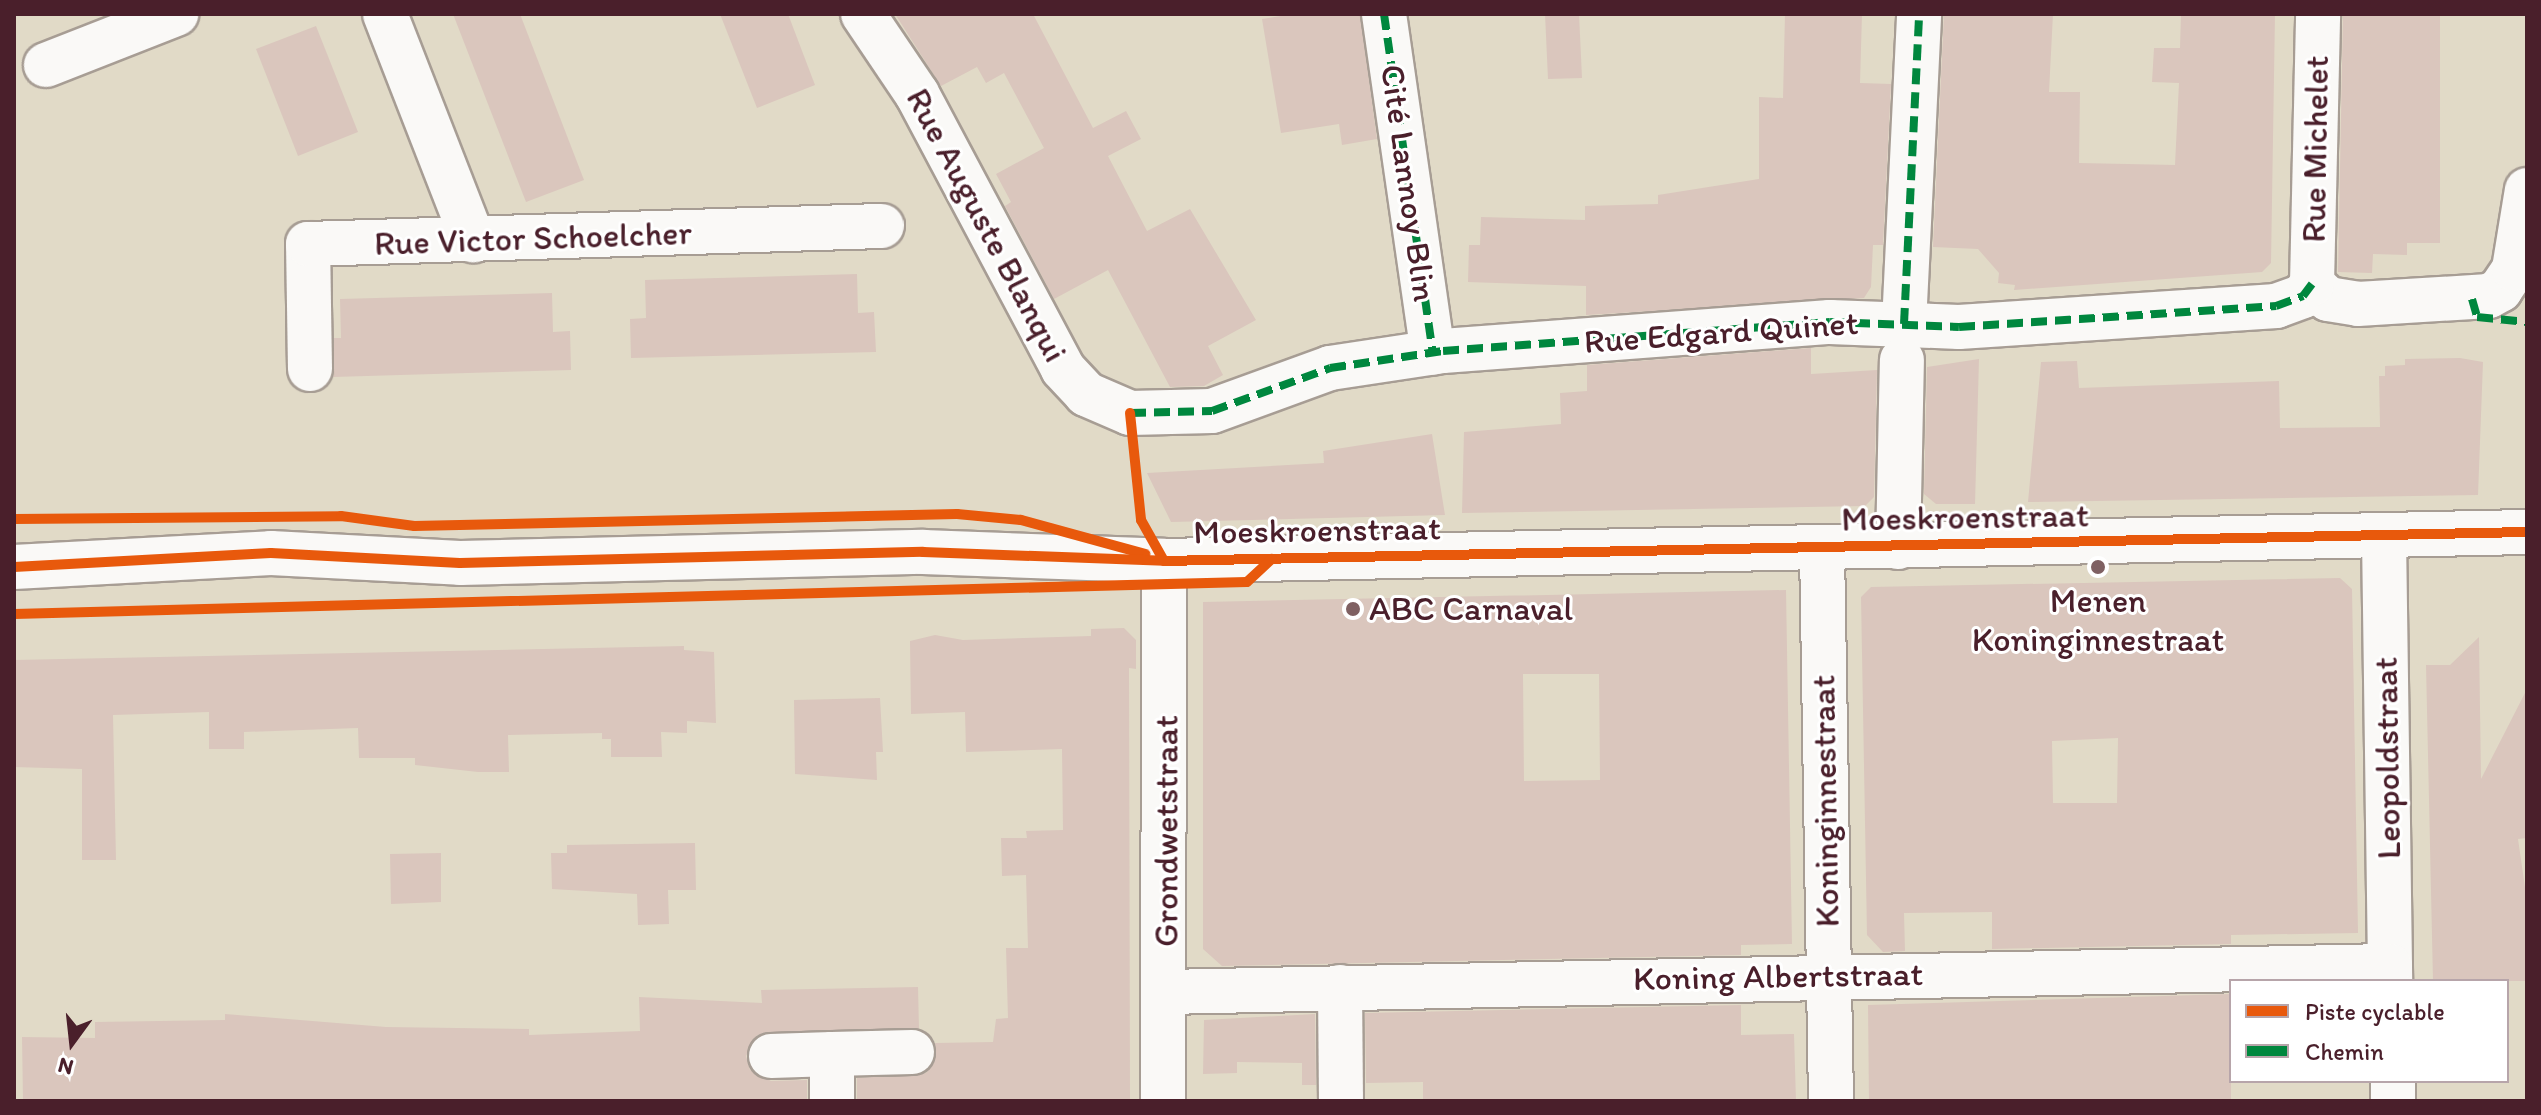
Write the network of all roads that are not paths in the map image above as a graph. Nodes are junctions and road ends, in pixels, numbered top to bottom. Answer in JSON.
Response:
{"nodes":[{"id":1,"x":176,"y":14,"type":"edge"},
{"id":2,"x":385,"y":14,"type":"edge"},
{"id":3,"x":863,"y":14,"type":"edge"},
{"id":4,"x":1384,"y":14,"type":"edge"},
{"id":5,"x":1919,"y":14,"type":"edge"},
{"id":6,"x":2318,"y":14,"type":"edge"},
{"id":7,"x":46,"y":65,"type":"dead end"},
{"id":8,"x":2527,"y":190,"type":"edge"},
{"id":9,"x":882,"y":226,"type":"dead end"},
{"id":10,"x":473,"y":240,"type":"junction"},
{"id":11,"x":2312,"y":284,"type":"junction"},
{"id":12,"x":1903,"y":342,"type":"junction"},
{"id":13,"x":1433,"y":352,"type":"junction"},
{"id":14,"x":310,"y":369,"type":"dead end"},
{"id":15,"x":1130,"y":413,"type":"joint"},
{"id":16,"x":2527,"y":532,"type":"edge"},
{"id":17,"x":2384,"y":536,"type":"junction"},
{"id":18,"x":1898,"y":547,"type":"junction"},
{"id":19,"x":1822,"y":548,"type":"junction"},
{"id":20,"x":1164,"y":561,"type":"junction"},
{"id":21,"x":14,"y":567,"type":"edge"},
{"id":22,"x":2390,"y":973,"type":"edge"},
{"id":23,"x":1829,"y":974,"type":"junction"},
{"id":24,"x":1340,"y":987,"type":"junction"},
{"id":25,"x":1166,"y":992,"type":"junction"},
{"id":26,"x":912,"y":1052,"type":"dead end"},
{"id":27,"x":832,"y":1054,"type":"junction"},
{"id":28,"x":771,"y":1056,"type":"dead end"},
{"id":29,"x":832,"y":1101,"type":"edge"},
{"id":30,"x":1163,"y":1101,"type":"edge"},
{"id":31,"x":1341,"y":1101,"type":"edge"},
{"id":32,"x":1831,"y":1101,"type":"edge"}],
"edges":[{"from":1,"to":7,"type":"street"},
{"from":2,"to":10,"type":"street"},
{"from":3,"to":15,"type":"street","name":"Rue Auguste Blanqui"},
{"from":4,"to":13,"type":"street","name":"Cité Lannoy Blin"},
{"from":5,"to":12,"type":"street"},
{"from":6,"to":11,"type":"street","name":"Rue Michelet"},
{"from":8,"to":11,"type":"street"},
{"from":9,"to":10,"type":"street","name":"Rue Victor Schoelcher"},
{"from":10,"to":14,"type":"street","name":"Rue Victor Schoelcher"},
{"from":11,"to":12,"type":"street","name":"Rue Edgard Quinet"},
{"from":12,"to":13,"type":"street","name":"Rue Edgard Quinet"},
{"from":12,"to":18,"type":"street"},
{"from":13,"to":15,"type":"street","name":"Rue Edgard Quinet"},
{"from":16,"to":17,"type":"street","name":"Moeskroenstraat"},
{"from":17,"to":18,"type":"street","name":"Moeskroenstraat"},
{"from":17,"to":22,"type":"street","name":"Leopoldstraat"},
{"from":18,"to":19,"type":"street","name":"Moeskroenstraat"},
{"from":19,"to":20,"type":"street","name":"Moeskroenstraat"},
{"from":19,"to":23,"type":"street","name":"Koninginnestraat"},
{"from":20,"to":21,"type":"street","name":"Moeskroenstraat"},
{"from":20,"to":25,"type":"street","name":"Grondwetstraat"},
{"from":22,"to":23,"type":"street","name":"Koning Albertstraat"},
{"from":23,"to":24,"type":"street","name":"Koning Albertstraat"},
{"from":23,"to":32,"type":"street","name":"Koninginnestraat"},
{"from":24,"to":25,"type":"street","name":"Koning Albertstraat"},
{"from":24,"to":31,"type":"street"},
{"from":25,"to":30,"type":"street","name":"Grondwetstraat"},
{"from":26,"to":27,"type":"street"},
{"from":27,"to":28,"type":"street"},
{"from":27,"to":29,"type":"street"}]}
